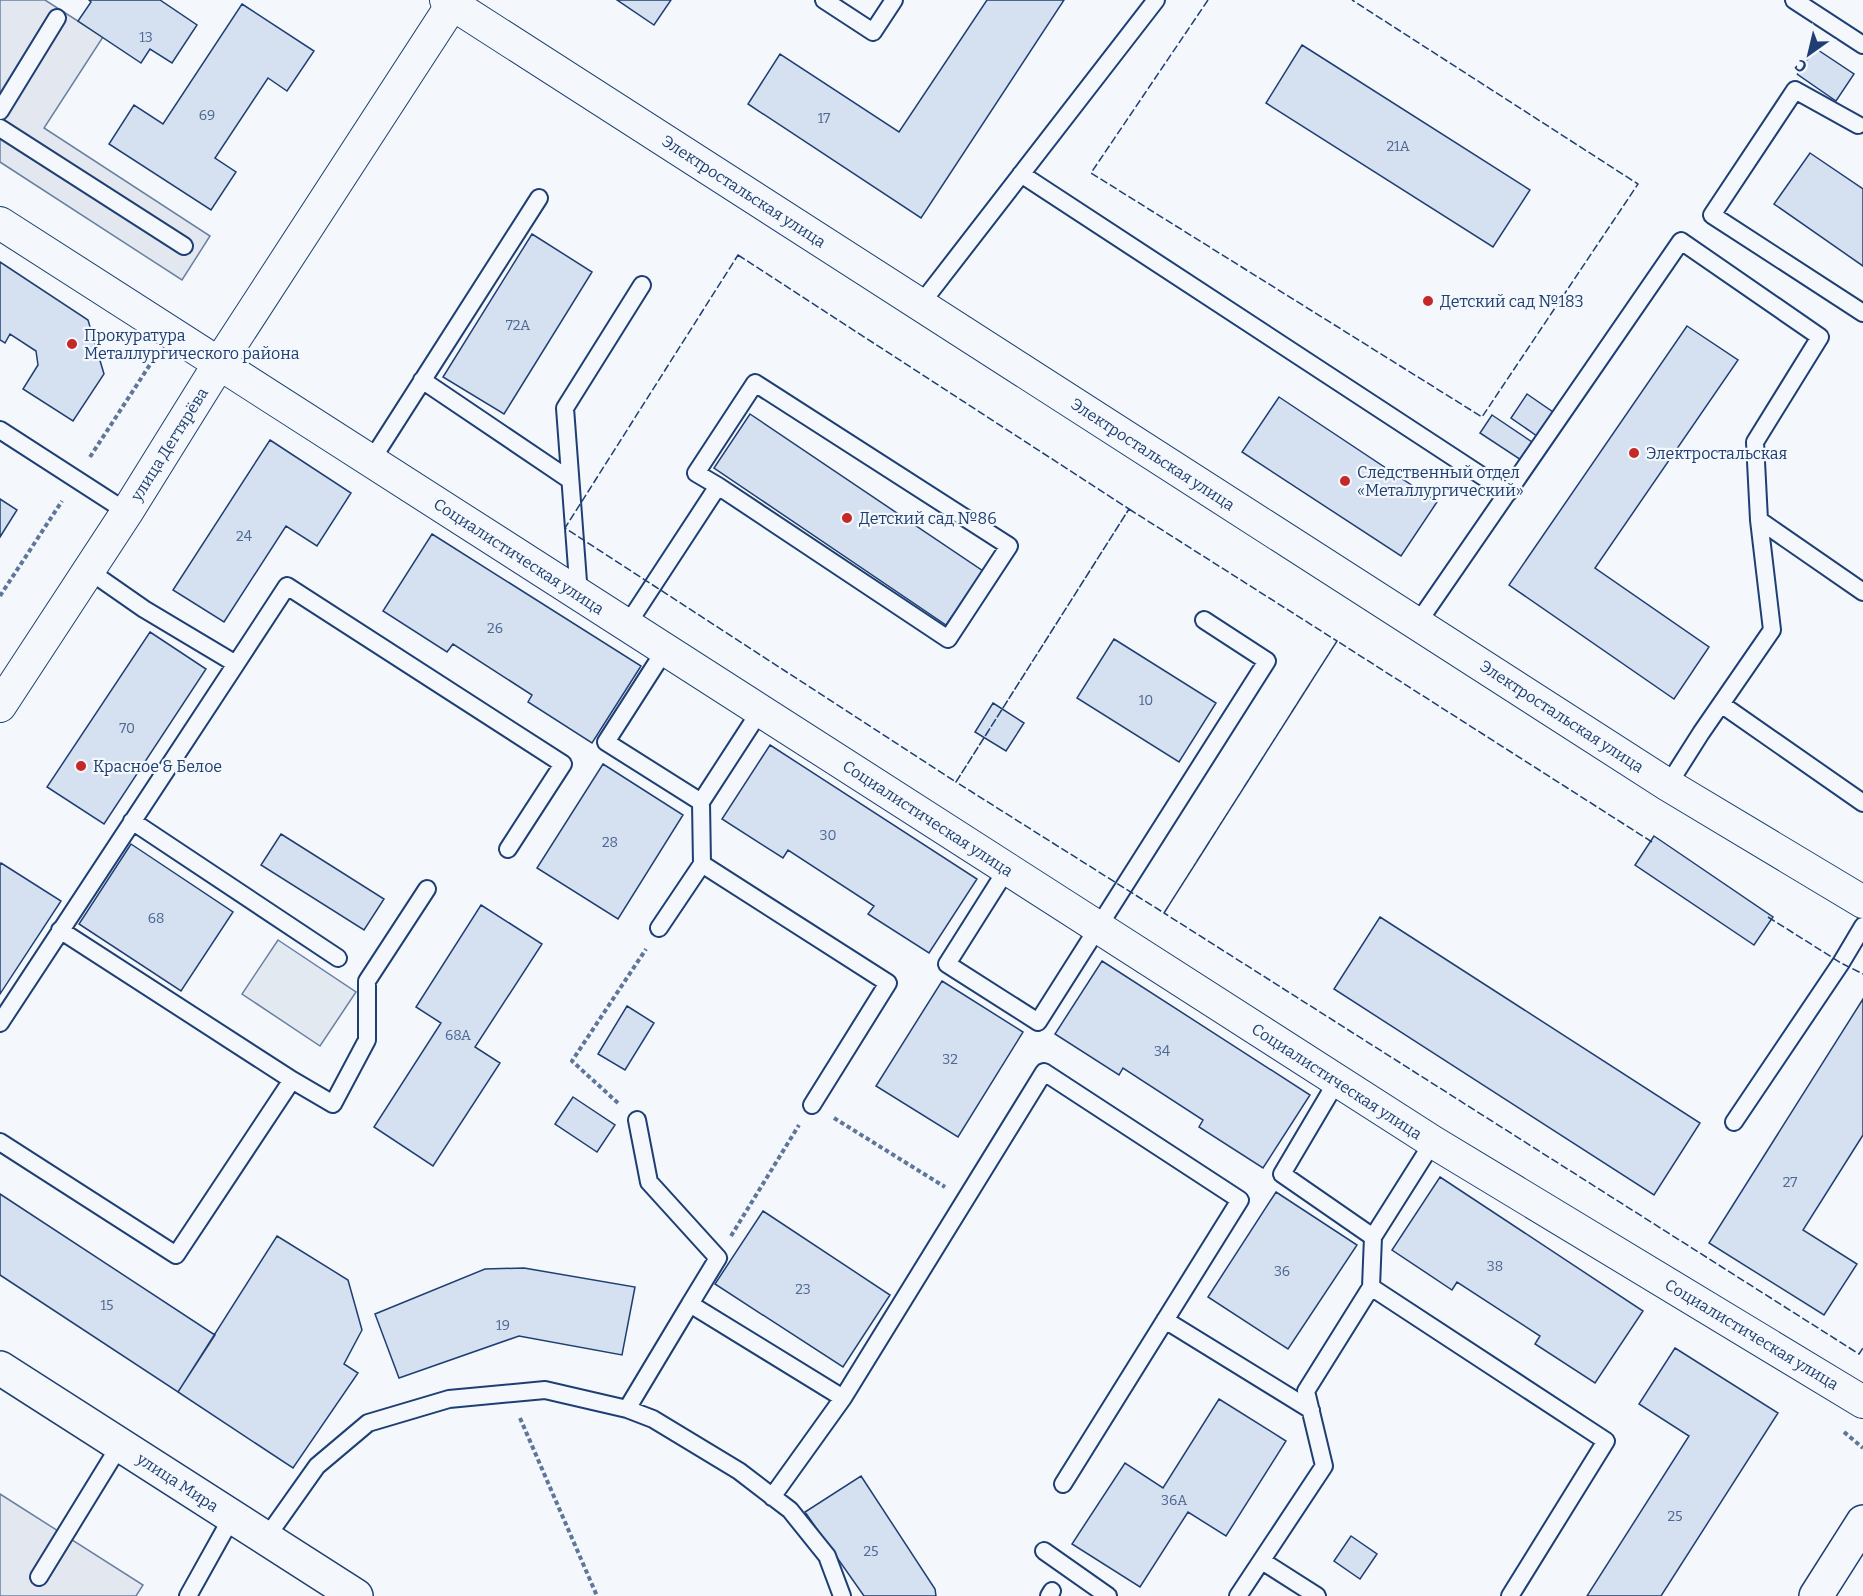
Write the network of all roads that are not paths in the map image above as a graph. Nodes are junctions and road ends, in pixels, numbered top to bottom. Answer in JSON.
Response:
{"nodes":[{"id":1,"x":824,"y":0,"type":"edge"},
{"id":2,"x":894,"y":0,"type":"edge"},
{"id":3,"x":1156,"y":0,"type":"edge"},
{"id":4,"x":1794,"y":0,"type":"edge"},
{"id":5,"x":451,"y":1,"type":"edge"},
{"id":6,"x":57,"y":18,"type":"dead end"},
{"id":7,"x":1863,"y":45,"type":"edge"},
{"id":8,"x":0,"y":111,"type":"edge"},
{"id":9,"x":1858,"y":126,"type":"dead end"},
{"id":10,"x":0,"y":128,"type":"edge"},
{"id":11,"x":1020,"y":174,"type":"junction"},
{"id":12,"x":539,"y":198,"type":"dead end"},
{"id":13,"x":0,"y":223,"type":"edge"},
{"id":14,"x":184,"y":246,"type":"dead end"},
{"id":15,"x":642,"y":285,"type":"dead end"},
{"id":16,"x":920,"y":305,"type":"junction"},
{"id":17,"x":1863,"y":313,"type":"edge"},
{"id":18,"x":220,"y":364,"type":"junction"},
{"id":19,"x":422,"y":380,"type":"junction"},
{"id":20,"x":0,"y":430,"type":"edge"},
{"id":21,"x":371,"y":461,"type":"junction"},
{"id":22,"x":570,"y":480,"type":"junction"},
{"id":23,"x":718,"y":486,"type":"junction"},
{"id":24,"x":1508,"y":493,"type":"junction"},
{"id":25,"x":127,"y":512,"type":"junction"},
{"id":26,"x":1759,"y":520,"type":"junction"},
{"id":27,"x":88,"y":570,"type":"junction"},
{"id":28,"x":1863,"y":592,"type":"edge"},
{"id":29,"x":579,"y":595,"type":"junction"},
{"id":30,"x":1203,"y":620,"type":"dead end"},
{"id":31,"x":1417,"y":624,"type":"junction"},
{"id":32,"x":627,"y":626,"type":"junction"},
{"id":33,"x":665,"y":650,"type":"junction"},
{"id":34,"x":236,"y":664,"type":"junction"},
{"id":35,"x":1722,"y":704,"type":"junction"},
{"id":36,"x":0,"y":706,"type":"edge"},
{"id":37,"x":760,"y":711,"type":"junction"},
{"id":38,"x":1668,"y":785,"type":"junction"},
{"id":39,"x":702,"y":802,"type":"junction"},
{"id":40,"x":1863,"y":803,"type":"edge"},
{"id":41,"x":132,"y":821,"type":"junction"},
{"id":42,"x":508,"y":849,"type":"dead end"},
{"id":43,"x":702,"y":864,"type":"junction"},
{"id":44,"x":1007,"y":869,"type":"junction"},
{"id":45,"x":427,"y":889,"type":"dead end"},
{"id":46,"x":1863,"y":903,"type":"edge"},
{"id":47,"x":1863,"y":926,"type":"edge"},
{"id":48,"x":1098,"y":927,"type":"junction"},
{"id":49,"x":659,"y":928,"type":"road end"},
{"id":50,"x":60,"y":930,"type":"junction"},
{"id":51,"x":338,"y":958,"type":"dead end"},
{"id":52,"x":0,"y":1023,"type":"edge"},
{"id":53,"x":292,"y":1080,"type":"junction"},
{"id":54,"x":1337,"y":1081,"type":"junction"},
{"id":55,"x":812,"y":1105,"type":"road end"},
{"id":56,"x":637,"y":1120,"type":"road end"},
{"id":57,"x":1734,"y":1122,"type":"dead end"},
{"id":58,"x":0,"y":1142,"type":"edge"},
{"id":59,"x":1433,"y":1142,"type":"junction"},
{"id":60,"x":1373,"y":1237,"type":"junction"},
{"id":61,"x":1371,"y":1287,"type":"junction"},
{"id":62,"x":690,"y":1304,"type":"junction"},
{"id":63,"x":1165,"y":1320,"type":"junction"},
{"id":64,"x":0,"y":1368,"type":"edge"},
{"id":65,"x":843,"y":1398,"type":"junction"},
{"id":66,"x":1863,"y":1402,"type":"edge"},
{"id":67,"x":627,"y":1408,"type":"junction"},
{"id":68,"x":1311,"y":1410,"type":"junction"},
{"id":69,"x":120,"y":1445,"type":"junction"},
{"id":70,"x":1063,"y":1484,"type":"dead end"},
{"id":71,"x":772,"y":1497,"type":"junction"},
{"id":72,"x":232,"y":1517,"type":"junction"},
{"id":73,"x":1863,"y":1522,"type":"edge"},
{"id":74,"x":266,"y":1538,"type":"junction"},
{"id":75,"x":1044,"y":1551,"type":"dead end"},
{"id":76,"x":1262,"y":1561,"type":"junction"},
{"id":77,"x":39,"y":1577,"type":"dead end"},
{"id":78,"x":188,"y":1596,"type":"edge"},
{"id":79,"x":356,"y":1596,"type":"edge"},
{"id":80,"x":842,"y":1596,"type":"edge"},
{"id":81,"x":1108,"y":1596,"type":"edge"},
{"id":82,"x":1238,"y":1596,"type":"edge"},
{"id":83,"x":1317,"y":1596,"type":"edge"},
{"id":84,"x":1510,"y":1596,"type":"edge"},
{"id":85,"x":1816,"y":1596,"type":"edge"}],
"edges":[{"from":1,"to":2,"type":"lane"},
{"from":3,"to":11,"type":"lane"},
{"from":4,"to":7,"type":"lane"},
{"from":5,"to":16,"type":"street","name":"Электростальская улица"},
{"from":5,"to":18,"type":"street","name":"улица Дегтярёва"},
{"from":6,"to":8,"type":"lane"},
{"from":9,"to":17,"type":"lane"},
{"from":10,"to":14,"type":"lane"},
{"from":11,"to":16,"type":"lane"},
{"from":11,"to":24,"type":"lane"},
{"from":12,"to":19,"type":"lane"},
{"from":13,"to":18,"type":"street","name":"Социалистическая улица"},
{"from":15,"to":22,"type":"lane"},
{"from":16,"to":31,"type":"street","name":"Электростальская улица"},
{"from":18,"to":21,"type":"street","name":"Социалистическая улица"},
{"from":18,"to":25,"type":"street","name":"улица Дегтярёва"},
{"from":19,"to":21,"type":"lane"},
{"from":19,"to":22,"type":"lane"},
{"from":20,"to":25,"type":"lane"},
{"from":21,"to":29,"type":"street","name":"Социалистическая улица"},
{"from":22,"to":29,"type":"lane"},
{"from":23,"to":23,"type":"lane"},
{"from":23,"to":32,"type":"lane"},
{"from":24,"to":26,"type":"lane"},
{"from":24,"to":31,"type":"lane"},
{"from":25,"to":27,"type":"street","name":"улица Дегтярёва"},
{"from":26,"to":28,"type":"lane"},
{"from":26,"to":35,"type":"lane"},
{"from":27,"to":34,"type":"lane"},
{"from":27,"to":36,"type":"street","name":"улица Дегтярёва"},
{"from":29,"to":32,"type":"street","name":"Социалистическая улица"},
{"from":30,"to":48,"type":"lane"},
{"from":31,"to":38,"type":"street","name":"Электростальская улица"},
{"from":32,"to":33,"type":"street","name":"Социалистическая улица"},
{"from":33,"to":37,"type":"street","name":"Социалистическая улица"},
{"from":33,"to":39,"type":"lane"},
{"from":34,"to":41,"type":"lane"},
{"from":34,"to":42,"type":"lane"},
{"from":35,"to":38,"type":"lane"},
{"from":35,"to":40,"type":"lane"},
{"from":37,"to":39,"type":"lane"},
{"from":37,"to":44,"type":"street","name":"Социалистическая улица"},
{"from":38,"to":46,"type":"street","name":"Электростальская улица"},
{"from":39,"to":43,"type":"lane"},
{"from":41,"to":50,"type":"lane"},
{"from":41,"to":51,"type":"lane"},
{"from":43,"to":49,"type":"lane"},
{"from":43,"to":55,"type":"lane"},
{"from":44,"to":48,"type":"street","name":"Социалистическая улица"},
{"from":44,"to":48,"type":"lane"},
{"from":45,"to":53,"type":"lane"},
{"from":47,"to":57,"type":"lane"},
{"from":48,"to":54,"type":"street","name":"Социалистическая улица"},
{"from":50,"to":52,"type":"lane"},
{"from":50,"to":53,"type":"lane"},
{"from":53,"to":58,"type":"lane"},
{"from":54,"to":59,"type":"street","name":"Социалистическая улица"},
{"from":54,"to":60,"type":"lane"},
{"from":56,"to":62,"type":"lane"},
{"from":59,"to":60,"type":"lane"},
{"from":59,"to":66,"type":"street","name":"Социалистическая улица"},
{"from":60,"to":61,"type":"lane"},
{"from":61,"to":68,"type":"lane"},
{"from":61,"to":84,"type":"lane"},
{"from":62,"to":65,"type":"lane"},
{"from":62,"to":67,"type":"lane"},
{"from":63,"to":65,"type":"lane"},
{"from":63,"to":68,"type":"lane"},
{"from":63,"to":70,"type":"lane"},
{"from":64,"to":69,"type":"main road","name":"улица Мира"},
{"from":65,"to":71,"type":"lane"},
{"from":67,"to":71,"type":"lane"},
{"from":67,"to":74,"type":"lane"},
{"from":68,"to":76,"type":"lane"},
{"from":69,"to":72,"type":"main road","name":"улица Мира"},
{"from":69,"to":77,"type":"lane"},
{"from":71,"to":80,"type":"lane"},
{"from":72,"to":74,"type":"main road","name":"улица Мира"},
{"from":72,"to":78,"type":"lane"},
{"from":73,"to":85,"type":"main road"},
{"from":74,"to":79,"type":"main road","name":"улица Мира"},
{"from":75,"to":81,"type":"lane"},
{"from":76,"to":82,"type":"lane"},
{"from":76,"to":83,"type":"lane"}]}
